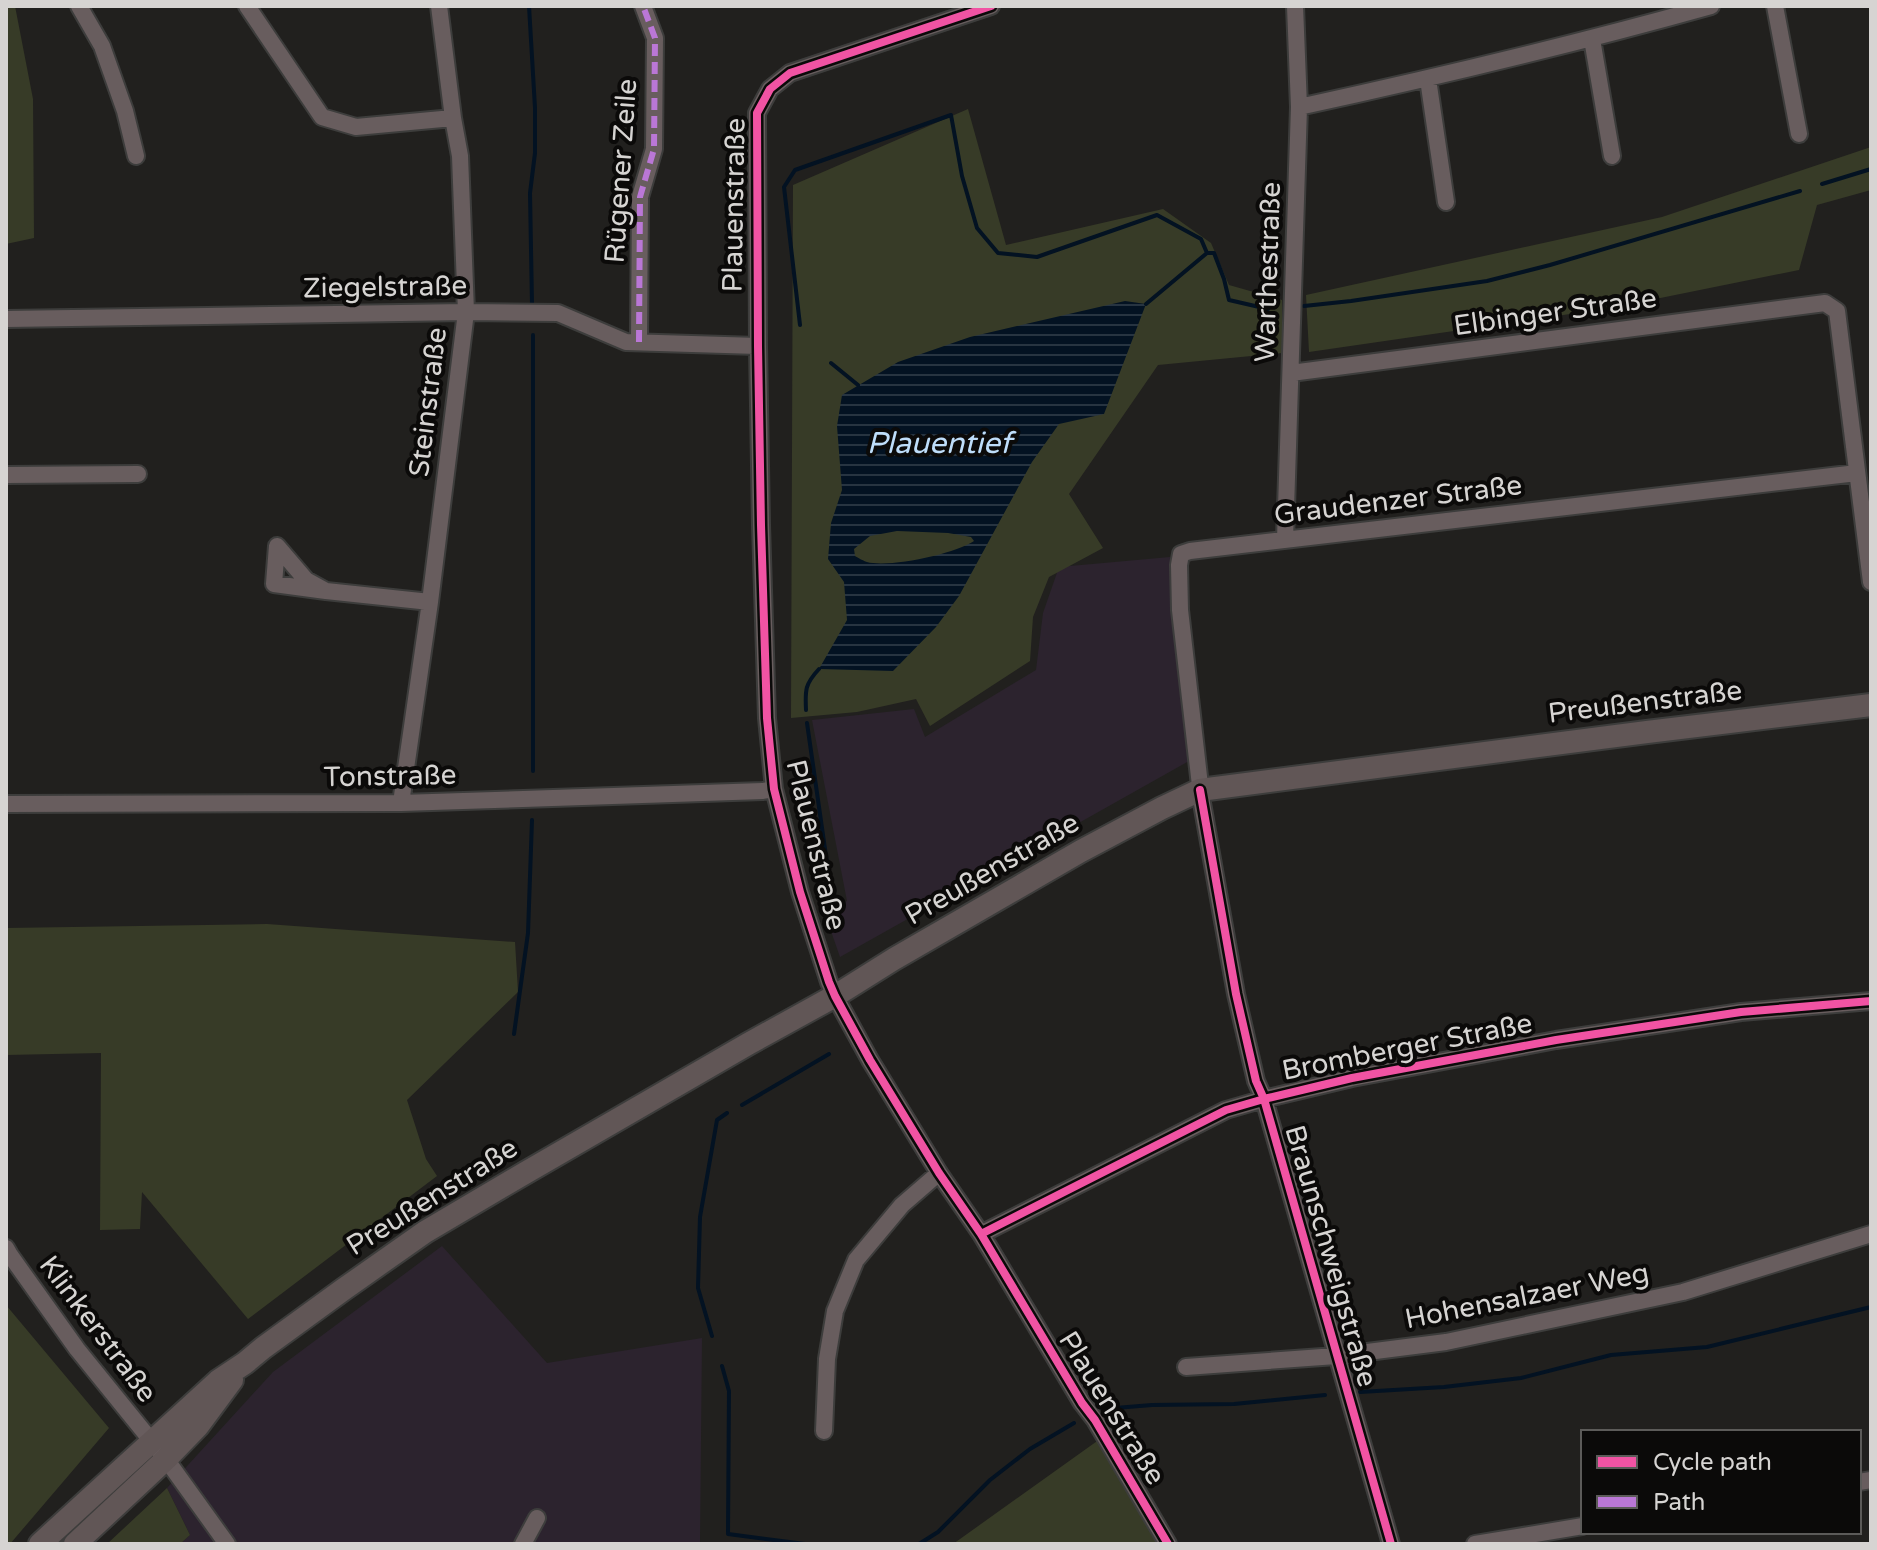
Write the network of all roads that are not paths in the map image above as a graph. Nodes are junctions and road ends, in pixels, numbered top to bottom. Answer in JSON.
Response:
{"nodes":[{"id":1,"x":79,"y":6,"type":"edge"},
{"id":2,"x":247,"y":6,"type":"edge"},
{"id":3,"x":439,"y":6,"type":"edge"},
{"id":4,"x":643,"y":6,"type":"edge"},
{"id":5,"x":991,"y":6,"type":"edge"},
{"id":6,"x":1295,"y":6,"type":"edge"},
{"id":7,"x":1711,"y":6,"type":"edge"},
{"id":8,"x":1775,"y":6,"type":"edge"},
{"id":9,"x":1592,"y":39,"type":"junction"},
{"id":10,"x":1428,"y":79,"type":"junction"},
{"id":11,"x":1299,"y":107,"type":"junction"},
{"id":12,"x":453,"y":118,"type":"junction"},
{"id":13,"x":1799,"y":134,"type":"dead end"},
{"id":14,"x":136,"y":156,"type":"dead end"},
{"id":15,"x":1612,"y":156,"type":"dead end"},
{"id":16,"x":1446,"y":202,"type":"dead end"},
{"id":17,"x":466,"y":312,"type":"junction"},
{"id":18,"x":6,"y":319,"type":"edge"},
{"id":19,"x":639,"y":342,"type":"junction"},
{"id":20,"x":758,"y":346,"type":"junction"},
{"id":21,"x":1291,"y":373,"type":"junction"},
{"id":22,"x":1857,"y":473,"type":"junction"},
{"id":23,"x":138,"y":474,"type":"dead end"},
{"id":24,"x":6,"y":475,"type":"edge"},
{"id":25,"x":1285,"y":539,"type":"junction"},
{"id":26,"x":1871,"y":582,"type":"edge"},
{"id":27,"x":326,"y":591,"type":"dead end"},
{"id":28,"x":430,"y":602,"type":"junction"},
{"id":29,"x":1871,"y":705,"type":"edge"},
{"id":30,"x":774,"y":789,"type":"junction"},
{"id":31,"x":1200,"y":790,"type":"junction"},
{"id":32,"x":401,"y":803,"type":"junction"},
{"id":33,"x":6,"y":804,"type":"edge"},
{"id":34,"x":835,"y":996,"type":"junction"},
{"id":35,"x":1871,"y":1001,"type":"edge"},
{"id":36,"x":1264,"y":1099,"type":"junction"},
{"id":37,"x":939,"y":1173,"type":"junction"},
{"id":38,"x":981,"y":1234,"type":"junction"},
{"id":39,"x":1871,"y":1234,"type":"edge"},
{"id":40,"x":6,"y":1248,"type":"edge"},
{"id":41,"x":1336,"y":1356,"type":"junction"},
{"id":42,"x":245,"y":1363,"type":"junction"},
{"id":43,"x":1186,"y":1367,"type":"dead end"},
{"id":44,"x":824,"y":1431,"type":"dead end"},
{"id":45,"x":152,"y":1441,"type":"junction"},
{"id":46,"x":166,"y":1459,"type":"junction"},
{"id":47,"x":537,"y":1518,"type":"dead end"},
{"id":48,"x":1581,"y":1526,"type":"edge"},
{"id":49,"x":40,"y":1544,"type":"edge"},
{"id":50,"x":75,"y":1544,"type":"edge"},
{"id":51,"x":227,"y":1544,"type":"edge"},
{"id":52,"x":523,"y":1544,"type":"edge"},
{"id":53,"x":1168,"y":1544,"type":"edge"},
{"id":54,"x":1391,"y":1544,"type":"edge"},
{"id":55,"x":1475,"y":1544,"type":"edge"}],
"edges":[{"from":1,"to":14,"type":"street"},
{"from":2,"to":12,"type":"street"},
{"from":3,"to":12,"type":"street","name":"Steinstraße"},
{"from":4,"to":19,"type":"street","name":"Rügener Zeile"},
{"from":5,"to":20,"type":"street","name":"Plauenstraße"},
{"from":6,"to":11,"type":"street","name":"Warthestraße"},
{"from":7,"to":9,"type":"street"},
{"from":8,"to":13,"type":"street"},
{"from":9,"to":10,"type":"street"},
{"from":9,"to":15,"type":"street"},
{"from":10,"to":11,"type":"street"},
{"from":10,"to":16,"type":"street"},
{"from":11,"to":21,"type":"street","name":"Warthestraße"},
{"from":12,"to":17,"type":"street","name":"Steinstraße"},
{"from":17,"to":18,"type":"street","name":"Ziegelstraße"},
{"from":17,"to":19,"type":"street","name":"Ziegelstraße"},
{"from":17,"to":28,"type":"street","name":"Steinstraße"},
{"from":19,"to":20,"type":"street","name":"Ziegelstraße"},
{"from":20,"to":30,"type":"street","name":"Plauenstraße"},
{"from":21,"to":22,"type":"street","name":"Elbinger Straße"},
{"from":21,"to":25,"type":"street","name":"Warthestraße"},
{"from":22,"to":25,"type":"street","name":"Graudenzer Straße"},
{"from":22,"to":26,"type":"street"},
{"from":23,"to":24,"type":"street"},
{"from":25,"to":31,"type":"street","name":"Graudenzer Straße"},
{"from":27,"to":28,"type":"street"},
{"from":28,"to":32,"type":"street","name":"Steinstraße"},
{"from":29,"to":31,"type":"main road","name":"Preußenstraße"},
{"from":30,"to":32,"type":"street","name":"Tonstraße"},
{"from":30,"to":34,"type":"street","name":"Plauenstraße"},
{"from":31,"to":34,"type":"main road","name":"Preußenstraße"},
{"from":31,"to":36,"type":"street","name":"Braunschweigstraße"},
{"from":32,"to":33,"type":"street","name":"Tonstraße"},
{"from":34,"to":37,"type":"street","name":"Plauenstraße"},
{"from":34,"to":42,"type":"main road","name":"Preußenstraße"},
{"from":35,"to":36,"type":"street","name":"Bromberger Straße"},
{"from":36,"to":38,"type":"street","name":"Bromberger Straße"},
{"from":36,"to":41,"type":"street","name":"Braunschweigstraße"},
{"from":37,"to":38,"type":"street","name":"Plauenstraße"},
{"from":37,"to":44,"type":"street"},
{"from":38,"to":53,"type":"street","name":"Plauenstraße"},
{"from":39,"to":41,"type":"street","name":"Hohensalzaer Weg"},
{"from":40,"to":45,"type":"street","name":"Klinkerstraße"},
{"from":41,"to":43,"type":"street","name":"Hohensalzaer Weg"},
{"from":41,"to":54,"type":"street","name":"Braunschweigstraße"},
{"from":42,"to":45,"type":"main road","name":"Preußenstraße"},
{"from":42,"to":46,"type":"main road","name":"Preußenstraße"},
{"from":45,"to":46,"type":"street","name":"Klinkerstraße"},
{"from":45,"to":49,"type":"main road","name":"Preußenstraße"},
{"from":46,"to":50,"type":"main road","name":"Preußenstraße"},
{"from":46,"to":51,"type":"street","name":"Klinkerstraße"},
{"from":47,"to":52,"type":"street"},
{"from":48,"to":55,"type":"street"}]}
